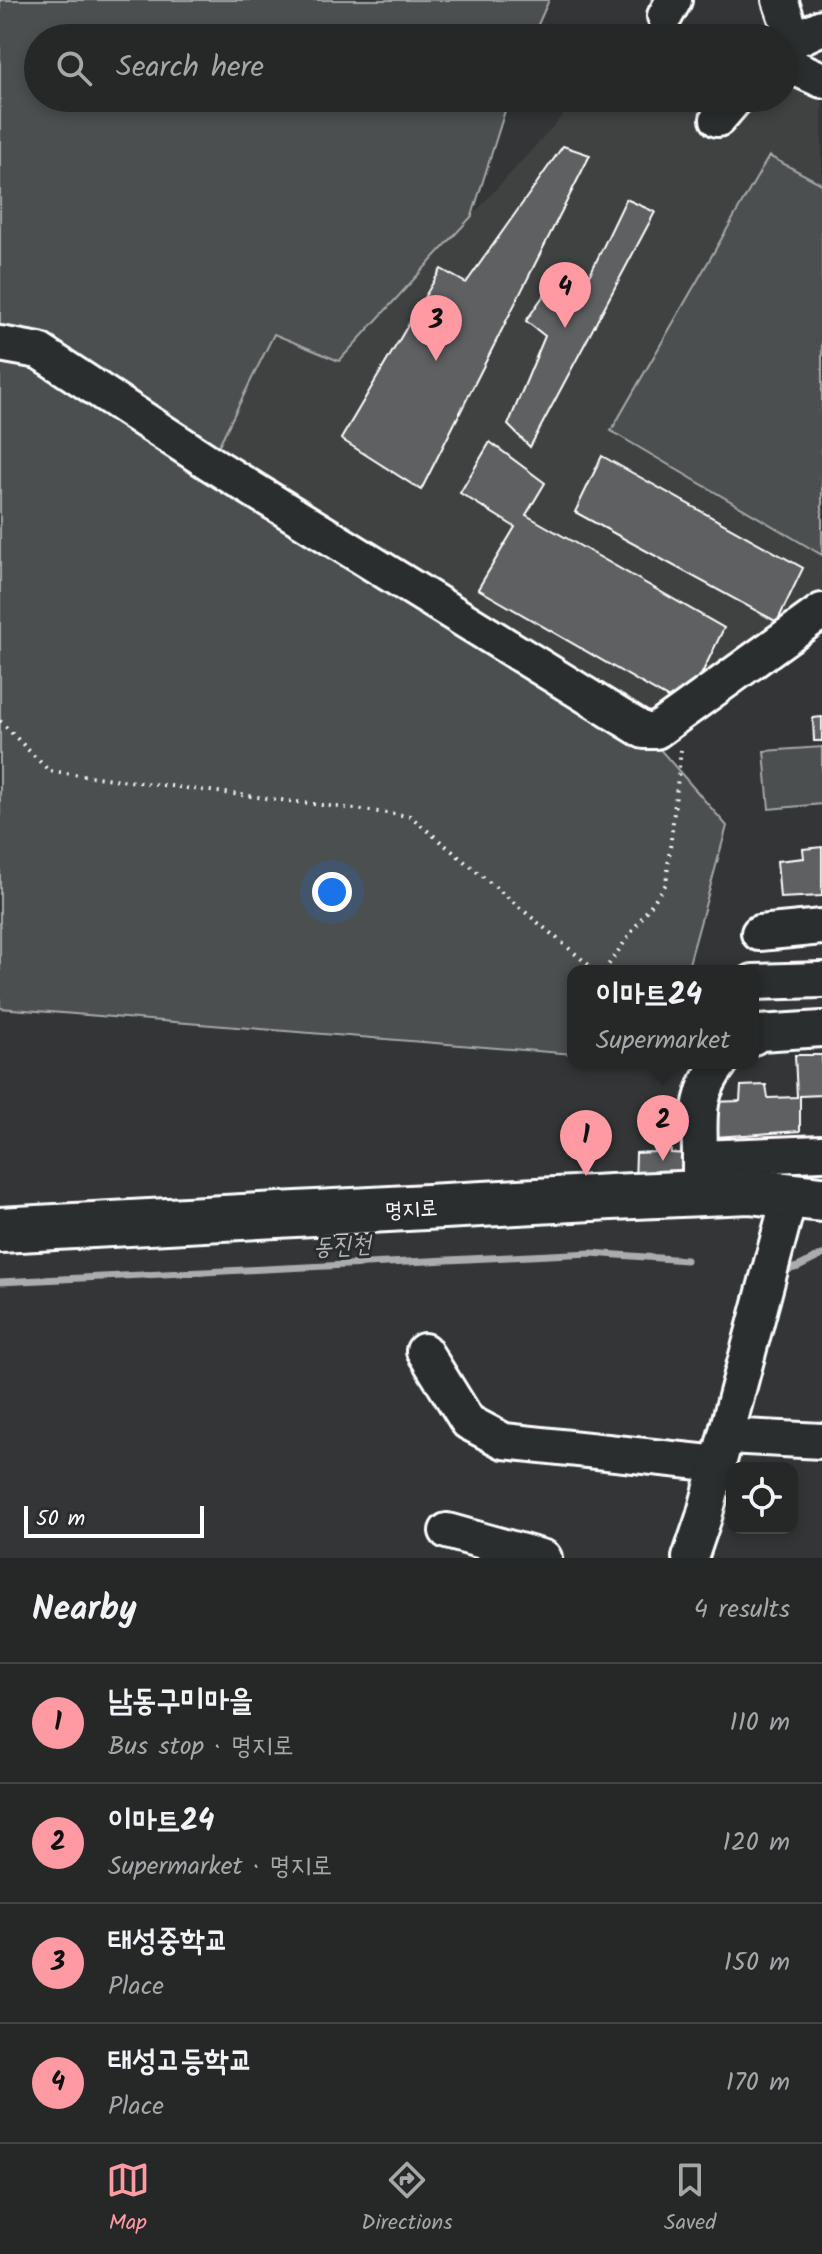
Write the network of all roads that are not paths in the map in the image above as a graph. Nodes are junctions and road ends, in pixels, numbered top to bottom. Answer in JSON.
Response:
{"nodes":[{"id":1,"x":780,"y":0,"type":"edge"},
{"id":2,"x":788,"y":24,"type":"edge"},
{"id":3,"x":822,"y":27,"type":"edge"},
{"id":4,"x":798,"y":38,"type":"edge"},
{"id":5,"x":798,"y":69,"type":"edge"},
{"id":6,"x":822,"y":80,"type":"edge"},
{"id":7,"x":0,"y":344,"type":"edge"},
{"id":8,"x":822,"y":611,"type":"edge"},
{"id":9,"x":822,"y":927,"type":"edge"},
{"id":10,"x":759,"y":933,"type":"dead end"},
{"id":11,"x":822,"y":980,"type":"edge"},
{"id":12,"x":759,"y":982,"type":"edge"},
{"id":13,"x":822,"y":1029,"type":"edge"},
{"id":14,"x":759,"y":1033,"type":"edge"},
{"id":15,"x":715,"y":1069,"type":"edge"},
{"id":16,"x":822,"y":1153,"type":"edge"},
{"id":17,"x":700,"y":1176,"type":"junction"},
{"id":18,"x":806,"y":1197,"type":"edge"},
{"id":19,"x":0,"y":1230,"type":"edge"},
{"id":20,"x":424,"y":1351,"type":"dead end"},
{"id":21,"x":822,"y":1441,"type":"edge"},
{"id":22,"x":722,"y":1450,"type":"junction"},
{"id":23,"x":447,"y":1531,"type":"dead end"},
{"id":24,"x":544,"y":1558,"type":"edge"},
{"id":25,"x":690,"y":1558,"type":"edge"}],
"edges":[{"from":1,"to":2,"type":"street"},
{"from":3,"to":4,"type":"street"},
{"from":5,"to":6,"type":"street"},
{"from":7,"to":8,"type":"street"},
{"from":9,"to":10,"type":"street"},
{"from":11,"to":12,"type":"street"},
{"from":13,"to":14,"type":"street"},
{"from":15,"to":17,"type":"street"},
{"from":16,"to":17,"type":"street"},
{"from":17,"to":18,"type":"main road","name":"명지로"},
{"from":17,"to":19,"type":"main road","name":"명지로"},
{"from":18,"to":22,"type":"street"},
{"from":20,"to":22,"type":"street"},
{"from":21,"to":22,"type":"street"},
{"from":22,"to":25,"type":"street"},
{"from":23,"to":24,"type":"street"}]}
